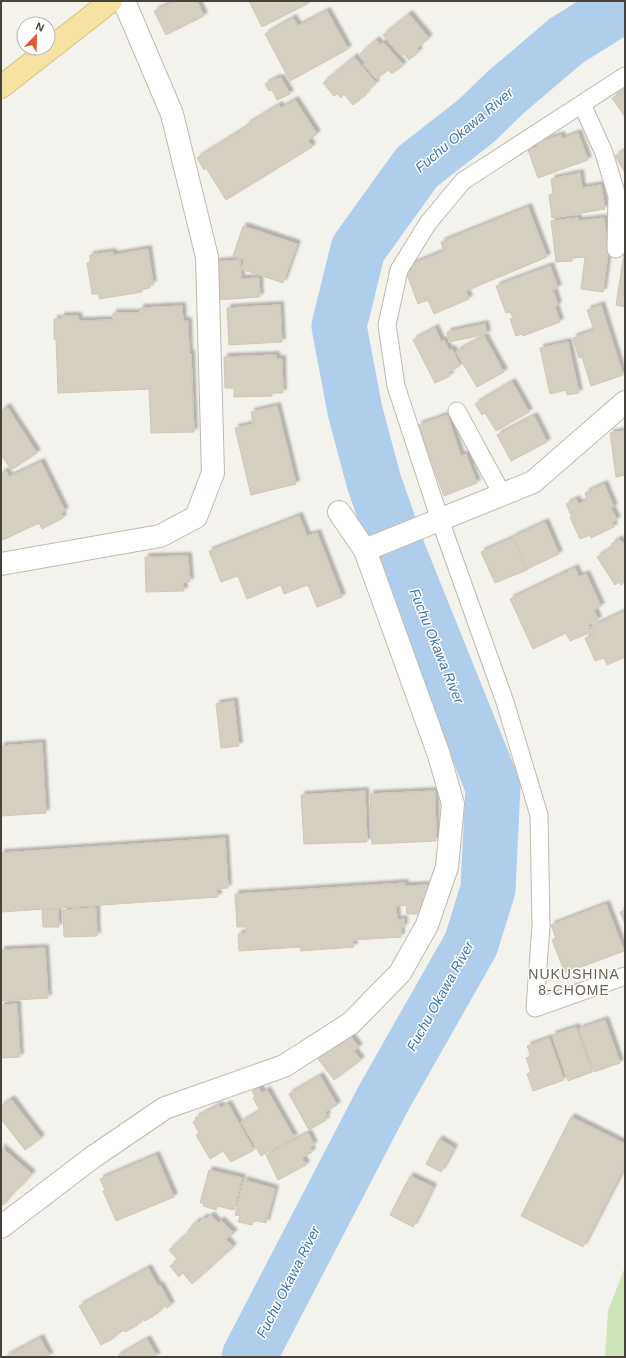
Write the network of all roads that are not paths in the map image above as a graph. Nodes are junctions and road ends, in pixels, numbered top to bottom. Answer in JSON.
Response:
{"nodes":[{"id":1,"x":111,"y":1,"type":"edge"},
{"id":2,"x":124,"y":1,"type":"edge"},
{"id":3,"x":625,"y":76,"type":"edge"},
{"id":4,"x":1,"y":87,"type":"edge"},
{"id":5,"x":582,"y":104,"type":"junction"},
{"id":6,"x":616,"y":249,"type":"dead end"},
{"id":7,"x":625,"y":402,"type":"edge"},
{"id":8,"x":457,"y":411,"type":"dead end"},
{"id":9,"x":502,"y":494,"type":"junction"},
{"id":10,"x":339,"y":512,"type":"dead end"},
{"id":11,"x":432,"y":523,"type":"junction"},
{"id":12,"x":368,"y":549,"type":"junction"},
{"id":13,"x":1,"y":564,"type":"edge"},
{"id":14,"x":625,"y":976,"type":"edge"},
{"id":15,"x":1,"y":1227,"type":"edge"}],
"edges":[{"from":1,"to":4,"type":"main road"},
{"from":2,"to":13,"type":"street"},
{"from":3,"to":5,"type":"lane"},
{"from":5,"to":6,"type":"lane"},
{"from":5,"to":11,"type":"lane"},
{"from":7,"to":9,"type":"street"},
{"from":8,"to":9,"type":"lane"},
{"from":9,"to":11,"type":"street"},
{"from":10,"to":12,"type":"street"},
{"from":11,"to":12,"type":"street"},
{"from":11,"to":14,"type":"lane"},
{"from":12,"to":15,"type":"street"}]}
